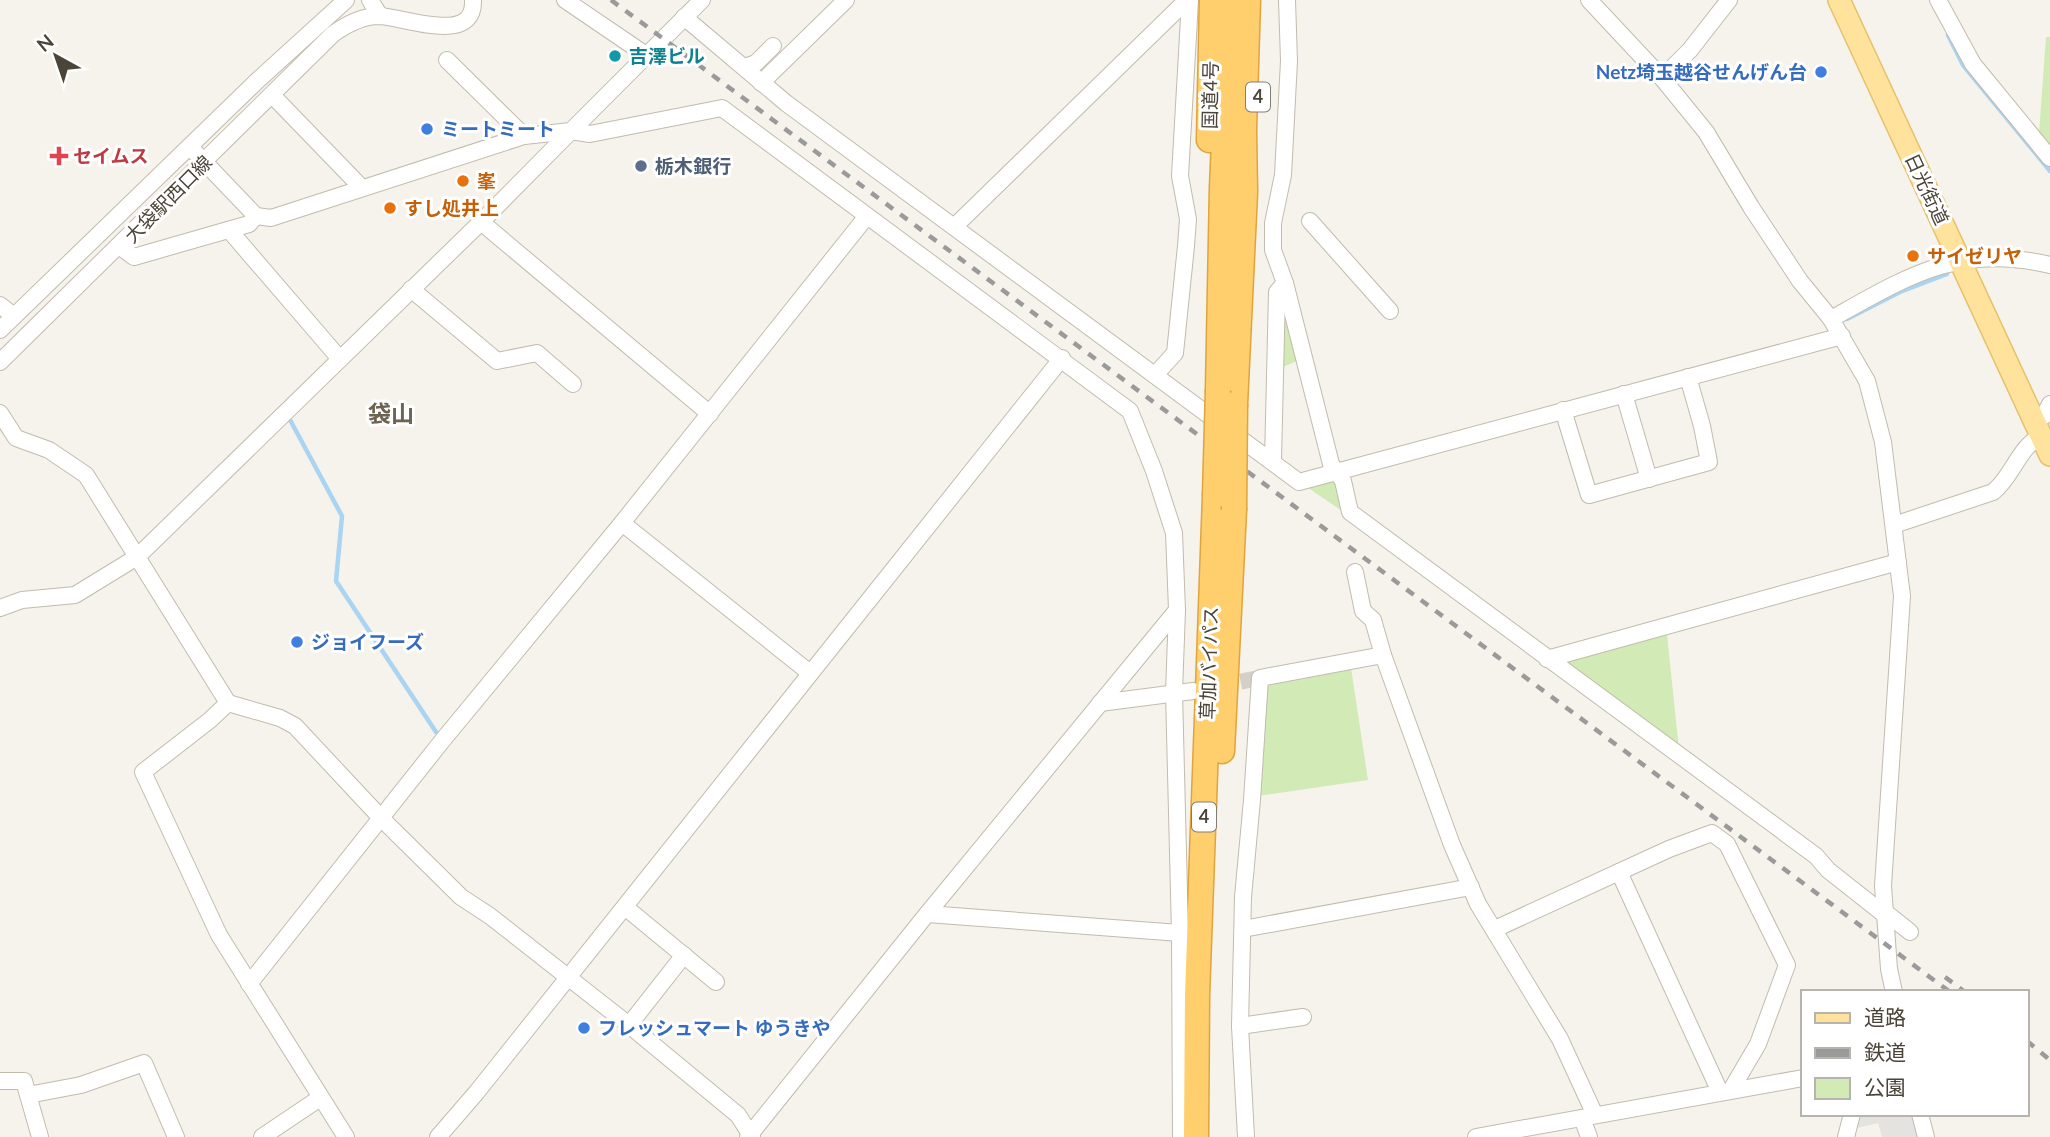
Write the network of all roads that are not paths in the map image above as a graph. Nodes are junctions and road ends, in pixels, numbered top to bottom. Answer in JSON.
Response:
{"nodes":[{"id":1,"x":346,"y":0,"type":"edge"},
{"id":2,"x":370,"y":0,"type":"edge"},
{"id":3,"x":473,"y":0,"type":"edge"},
{"id":4,"x":565,"y":0,"type":"edge"},
{"id":5,"x":702,"y":0,"type":"edge"},
{"id":6,"x":846,"y":0,"type":"edge"},
{"id":7,"x":1189,"y":0,"type":"edge"},
{"id":8,"x":1212,"y":0,"type":"edge"},
{"id":9,"x":1230,"y":0,"type":"edge"},
{"id":10,"x":1248,"y":0,"type":"edge"},
{"id":11,"x":1263,"y":0,"type":"edge"},
{"id":12,"x":1287,"y":0,"type":"edge"},
{"id":13,"x":1589,"y":0,"type":"edge"},
{"id":14,"x":1729,"y":0,"type":"edge"},
{"id":15,"x":1839,"y":0,"type":"edge"},
{"id":16,"x":1938,"y":0,"type":"edge"},
{"id":17,"x":380,"y":16,"type":"junction"},
{"id":18,"x":684,"y":17,"type":"junction"},
{"id":19,"x":773,"y":46,"type":"dead end"},
{"id":20,"x":646,"y":55,"type":"junction"},
{"id":21,"x":447,"y":60,"type":"dead end"},
{"id":22,"x":745,"y":67,"type":"junction"},
{"id":23,"x":1662,"y":78,"type":"junction"},
{"id":24,"x":761,"y":83,"type":"junction"},
{"id":25,"x":272,"y":95,"type":"junction"},
{"id":26,"x":571,"y":131,"type":"junction"},
{"id":27,"x":524,"y":136,"type":"junction"},
{"id":28,"x":190,"y":147,"type":"junction"},
{"id":29,"x":2050,"y":158,"type":"edge"},
{"id":30,"x":205,"y":162,"type":"junction"},
{"id":31,"x":362,"y":188,"type":"junction"},
{"id":32,"x":1233,"y":190,"type":"junction"},
{"id":33,"x":256,"y":216,"type":"junction"},
{"id":34,"x":867,"y":216,"type":"junction"},
{"id":35,"x":1310,"y":221,"type":"dead end"},
{"id":36,"x":481,"y":222,"type":"junction"},
{"id":37,"x":955,"y":226,"type":"junction"},
{"id":38,"x":229,"y":229,"type":"junction"},
{"id":39,"x":119,"y":247,"type":"junction"},
{"id":40,"x":1959,"y":260,"type":"junction"},
{"id":41,"x":2050,"y":265,"type":"edge"},
{"id":42,"x":1285,"y":283,"type":"junction"},
{"id":43,"x":411,"y":289,"type":"junction"},
{"id":44,"x":0,"y":304,"type":"edge"},
{"id":45,"x":1391,"y":311,"type":"dead end"},
{"id":46,"x":14,"y":316,"type":"junction"},
{"id":47,"x":1831,"y":319,"type":"junction"},
{"id":48,"x":0,"y":330,"type":"edge"},
{"id":49,"x":1842,"y":336,"type":"junction"},
{"id":50,"x":1062,"y":358,"type":"junction"},
{"id":51,"x":340,"y":359,"type":"junction"},
{"id":52,"x":0,"y":362,"type":"edge"},
{"id":53,"x":1154,"y":375,"type":"junction"},
{"id":54,"x":1688,"y":377,"type":"junction"},
{"id":55,"x":573,"y":384,"type":"dead end"},
{"id":56,"x":1624,"y":394,"type":"junction"},
{"id":57,"x":2050,"y":404,"type":"edge"},
{"id":58,"x":1563,"y":410,"type":"junction"},
{"id":59,"x":0,"y":413,"type":"edge"},
{"id":60,"x":710,"y":414,"type":"junction"},
{"id":61,"x":2037,"y":428,"type":"junction"},
{"id":62,"x":2050,"y":455,"type":"edge"},
{"id":63,"x":1273,"y":460,"type":"junction"},
{"id":64,"x":1336,"y":471,"type":"junction"},
{"id":65,"x":1649,"y":478,"type":"junction"},
{"id":66,"x":1224,"y":503,"type":"junction"},
{"id":67,"x":622,"y":523,"type":"junction"},
{"id":68,"x":1894,"y":525,"type":"junction"},
{"id":69,"x":137,"y":557,"type":"junction"},
{"id":70,"x":1898,"y":562,"type":"junction"},
{"id":71,"x":1355,"y":572,"type":"dead end"},
{"id":72,"x":0,"y":608,"type":"edge"},
{"id":73,"x":1177,"y":610,"type":"junction"},
{"id":74,"x":1383,"y":655,"type":"junction"},
{"id":75,"x":1547,"y":659,"type":"junction"},
{"id":76,"x":810,"y":673,"type":"junction"},
{"id":77,"x":1193,"y":691,"type":"dead end"},
{"id":78,"x":1174,"y":692,"type":"junction"},
{"id":79,"x":1100,"y":702,"type":"junction"},
{"id":80,"x":228,"y":703,"type":"junction"},
{"id":81,"x":382,"y":819,"type":"junction"},
{"id":82,"x":1619,"y":872,"type":"junction"},
{"id":83,"x":1471,"y":887,"type":"junction"},
{"id":84,"x":625,"y":907,"type":"junction"},
{"id":85,"x":1885,"y":913,"type":"junction"},
{"id":86,"x":927,"y":914,"type":"junction"},
{"id":87,"x":1243,"y":929,"type":"junction"},
{"id":88,"x":1495,"y":929,"type":"junction"},
{"id":89,"x":1910,"y":932,"type":"dead end"},
{"id":90,"x":1180,"y":933,"type":"junction"},
{"id":91,"x":684,"y":956,"type":"junction"},
{"id":92,"x":569,"y":977,"type":"junction"},
{"id":93,"x":716,"y":982,"type":"dead end"},
{"id":94,"x":249,"y":984,"type":"junction"},
{"id":95,"x":1894,"y":990,"type":"edge"},
{"id":96,"x":1303,"y":1017,"type":"dead end"},
{"id":97,"x":629,"y":1025,"type":"junction"},
{"id":98,"x":1240,"y":1026,"type":"junction"},
{"id":99,"x":1801,"y":1078,"type":"edge"},
{"id":100,"x":0,"y":1081,"type":"edge"},
{"id":101,"x":1726,"y":1091,"type":"junction"},
{"id":102,"x":29,"y":1095,"type":"junction"},
{"id":103,"x":320,"y":1098,"type":"junction"},
{"id":104,"x":1851,"y":1116,"type":"edge"},
{"id":105,"x":1921,"y":1116,"type":"edge"},
{"id":106,"x":1588,"y":1117,"type":"junction"},
{"id":107,"x":750,"y":1136,"type":"edge"},
{"id":108,"x":40,"y":1137,"type":"edge"},
{"id":109,"x":176,"y":1137,"type":"edge"},
{"id":110,"x":262,"y":1137,"type":"edge"},
{"id":111,"x":346,"y":1137,"type":"edge"},
{"id":112,"x":438,"y":1137,"type":"edge"},
{"id":113,"x":1181,"y":1137,"type":"edge"},
{"id":114,"x":1196,"y":1137,"type":"edge"},
{"id":115,"x":1212,"y":1137,"type":"edge"},
{"id":116,"x":1246,"y":1137,"type":"edge"},
{"id":117,"x":1476,"y":1137,"type":"edge"},
{"id":118,"x":1590,"y":1137,"type":"edge"},
{"id":119,"x":1846,"y":1137,"type":"edge"},
{"id":120,"x":1926,"y":1137,"type":"edge"}],
"edges":[{"from":1,"to":28,"type":"street","name":"大袋駅西口線"},
{"from":2,"to":17,"type":"street"},
{"from":3,"to":17,"type":"street"},
{"from":4,"to":20,"type":"street"},
{"from":5,"to":18,"type":"street"},
{"from":6,"to":24,"type":"street"},
{"from":7,"to":37,"type":"street"},
{"from":7,"to":53,"type":"street"},
{"from":8,"to":32,"type":"highway","name":"国道4号","number":"4"},
{"from":9,"to":32,"type":"highway","number":"4"},
{"from":10,"to":32,"type":"highway","number":"4"},
{"from":11,"to":32,"type":"highway","number":"4"},
{"from":12,"to":42,"type":"street"},
{"from":13,"to":23,"type":"street"},
{"from":14,"to":23,"type":"street"},
{"from":15,"to":40,"type":"main road","name":"日光街道"},
{"from":16,"to":29,"type":"street"},
{"from":17,"to":25,"type":"street","name":"大袋駅西口線"},
{"from":18,"to":20,"type":"street"},
{"from":18,"to":22,"type":"street"},
{"from":19,"to":22,"type":"street"},
{"from":20,"to":26,"type":"street"},
{"from":21,"to":27,"type":"street"},
{"from":22,"to":24,"type":"street"},
{"from":23,"to":47,"type":"street"},
{"from":24,"to":37,"type":"street"},
{"from":25,"to":30,"type":"street","name":"大袋駅西口線"},
{"from":25,"to":31,"type":"street"},
{"from":26,"to":27,"type":"street"},
{"from":26,"to":34,"type":"street"},
{"from":26,"to":36,"type":"street"},
{"from":27,"to":31,"type":"street"},
{"from":28,"to":30,"type":"street"},
{"from":28,"to":46,"type":"street","name":"大袋駅西口線"},
{"from":30,"to":33,"type":"street"},
{"from":30,"to":39,"type":"street","name":"大袋駅西口線"},
{"from":31,"to":33,"type":"street"},
{"from":32,"to":66,"type":"highway","name":"草加バイパス","number":"4","bridge":true},
{"from":33,"to":38,"type":"street"},
{"from":34,"to":50,"type":"street"},
{"from":34,"to":60,"type":"street"},
{"from":35,"to":45,"type":"street"},
{"from":36,"to":43,"type":"street"},
{"from":36,"to":60,"type":"street"},
{"from":37,"to":53,"type":"street"},
{"from":38,"to":39,"type":"street"},
{"from":38,"to":51,"type":"street"},
{"from":39,"to":52,"type":"street","name":"大袋駅西口線"},
{"from":40,"to":41,"type":"street"},
{"from":40,"to":47,"type":"street"},
{"from":40,"to":61,"type":"main road","name":"日光街道"},
{"from":42,"to":63,"type":"street"},
{"from":42,"to":64,"type":"street"},
{"from":43,"to":51,"type":"street"},
{"from":43,"to":55,"type":"street"},
{"from":44,"to":46,"type":"street"},
{"from":46,"to":48,"type":"street","name":"大袋駅西口線"},
{"from":47,"to":49,"type":"street"},
{"from":49,"to":54,"type":"street"},
{"from":49,"to":68,"type":"street"},
{"from":50,"to":73,"type":"street"},
{"from":50,"to":76,"type":"street"},
{"from":51,"to":69,"type":"street"},
{"from":53,"to":63,"type":"street"},
{"from":54,"to":56,"type":"street"},
{"from":54,"to":65,"type":"street"},
{"from":56,"to":58,"type":"street"},
{"from":56,"to":65,"type":"street"},
{"from":57,"to":61,"type":"street"},
{"from":58,"to":64,"type":"street"},
{"from":58,"to":65,"type":"street"},
{"from":59,"to":69,"type":"street"},
{"from":60,"to":67,"type":"street"},
{"from":61,"to":62,"type":"main road","name":"日光街道"},
{"from":61,"to":68,"type":"street"},
{"from":63,"to":64,"type":"street"},
{"from":64,"to":75,"type":"street"},
{"from":66,"to":114,"type":"highway","name":"草加バイパス","number":"4"},
{"from":66,"to":115,"type":"highway","name":"草加バイパス","number":"4"},
{"from":67,"to":76,"type":"street"},
{"from":67,"to":81,"type":"street"},
{"from":68,"to":70,"type":"street"},
{"from":69,"to":72,"type":"street"},
{"from":69,"to":80,"type":"street"},
{"from":70,"to":75,"type":"street"},
{"from":70,"to":85,"type":"street"},
{"from":71,"to":74,"type":"street"},
{"from":73,"to":78,"type":"street"},
{"from":73,"to":79,"type":"street"},
{"from":74,"to":83,"type":"street"},
{"from":74,"to":87,"type":"street"},
{"from":75,"to":85,"type":"street"},
{"from":76,"to":84,"type":"street"},
{"from":77,"to":78,"type":"street"},
{"from":78,"to":79,"type":"street"},
{"from":78,"to":90,"type":"street"},
{"from":79,"to":86,"type":"street"},
{"from":80,"to":81,"type":"street"},
{"from":80,"to":94,"type":"street"},
{"from":81,"to":92,"type":"street"},
{"from":81,"to":94,"type":"street"},
{"from":82,"to":88,"type":"street"},
{"from":82,"to":101,"type":"street"},
{"from":82,"to":101,"type":"street"},
{"from":83,"to":87,"type":"street"},
{"from":83,"to":88,"type":"street"},
{"from":84,"to":91,"type":"street"},
{"from":84,"to":92,"type":"street"},
{"from":85,"to":89,"type":"street"},
{"from":85,"to":95,"type":"street"},
{"from":86,"to":90,"type":"street"},
{"from":86,"to":107,"type":"street"},
{"from":87,"to":98,"type":"street"},
{"from":88,"to":106,"type":"street"},
{"from":90,"to":113,"type":"street"},
{"from":91,"to":93,"type":"street"},
{"from":91,"to":97,"type":"street"},
{"from":92,"to":97,"type":"street"},
{"from":92,"to":112,"type":"street"},
{"from":94,"to":103,"type":"street"},
{"from":96,"to":98,"type":"street"},
{"from":97,"to":107,"type":"street"},
{"from":98,"to":116,"type":"street"},
{"from":99,"to":101,"type":"street"},
{"from":100,"to":102,"type":"street"},
{"from":101,"to":106,"type":"street"},
{"from":102,"to":108,"type":"street"},
{"from":102,"to":109,"type":"street"},
{"from":103,"to":110,"type":"street"},
{"from":103,"to":111,"type":"street"},
{"from":104,"to":119,"type":"street"},
{"from":105,"to":120,"type":"street"},
{"from":106,"to":117,"type":"street"},
{"from":106,"to":118,"type":"street"}]}
